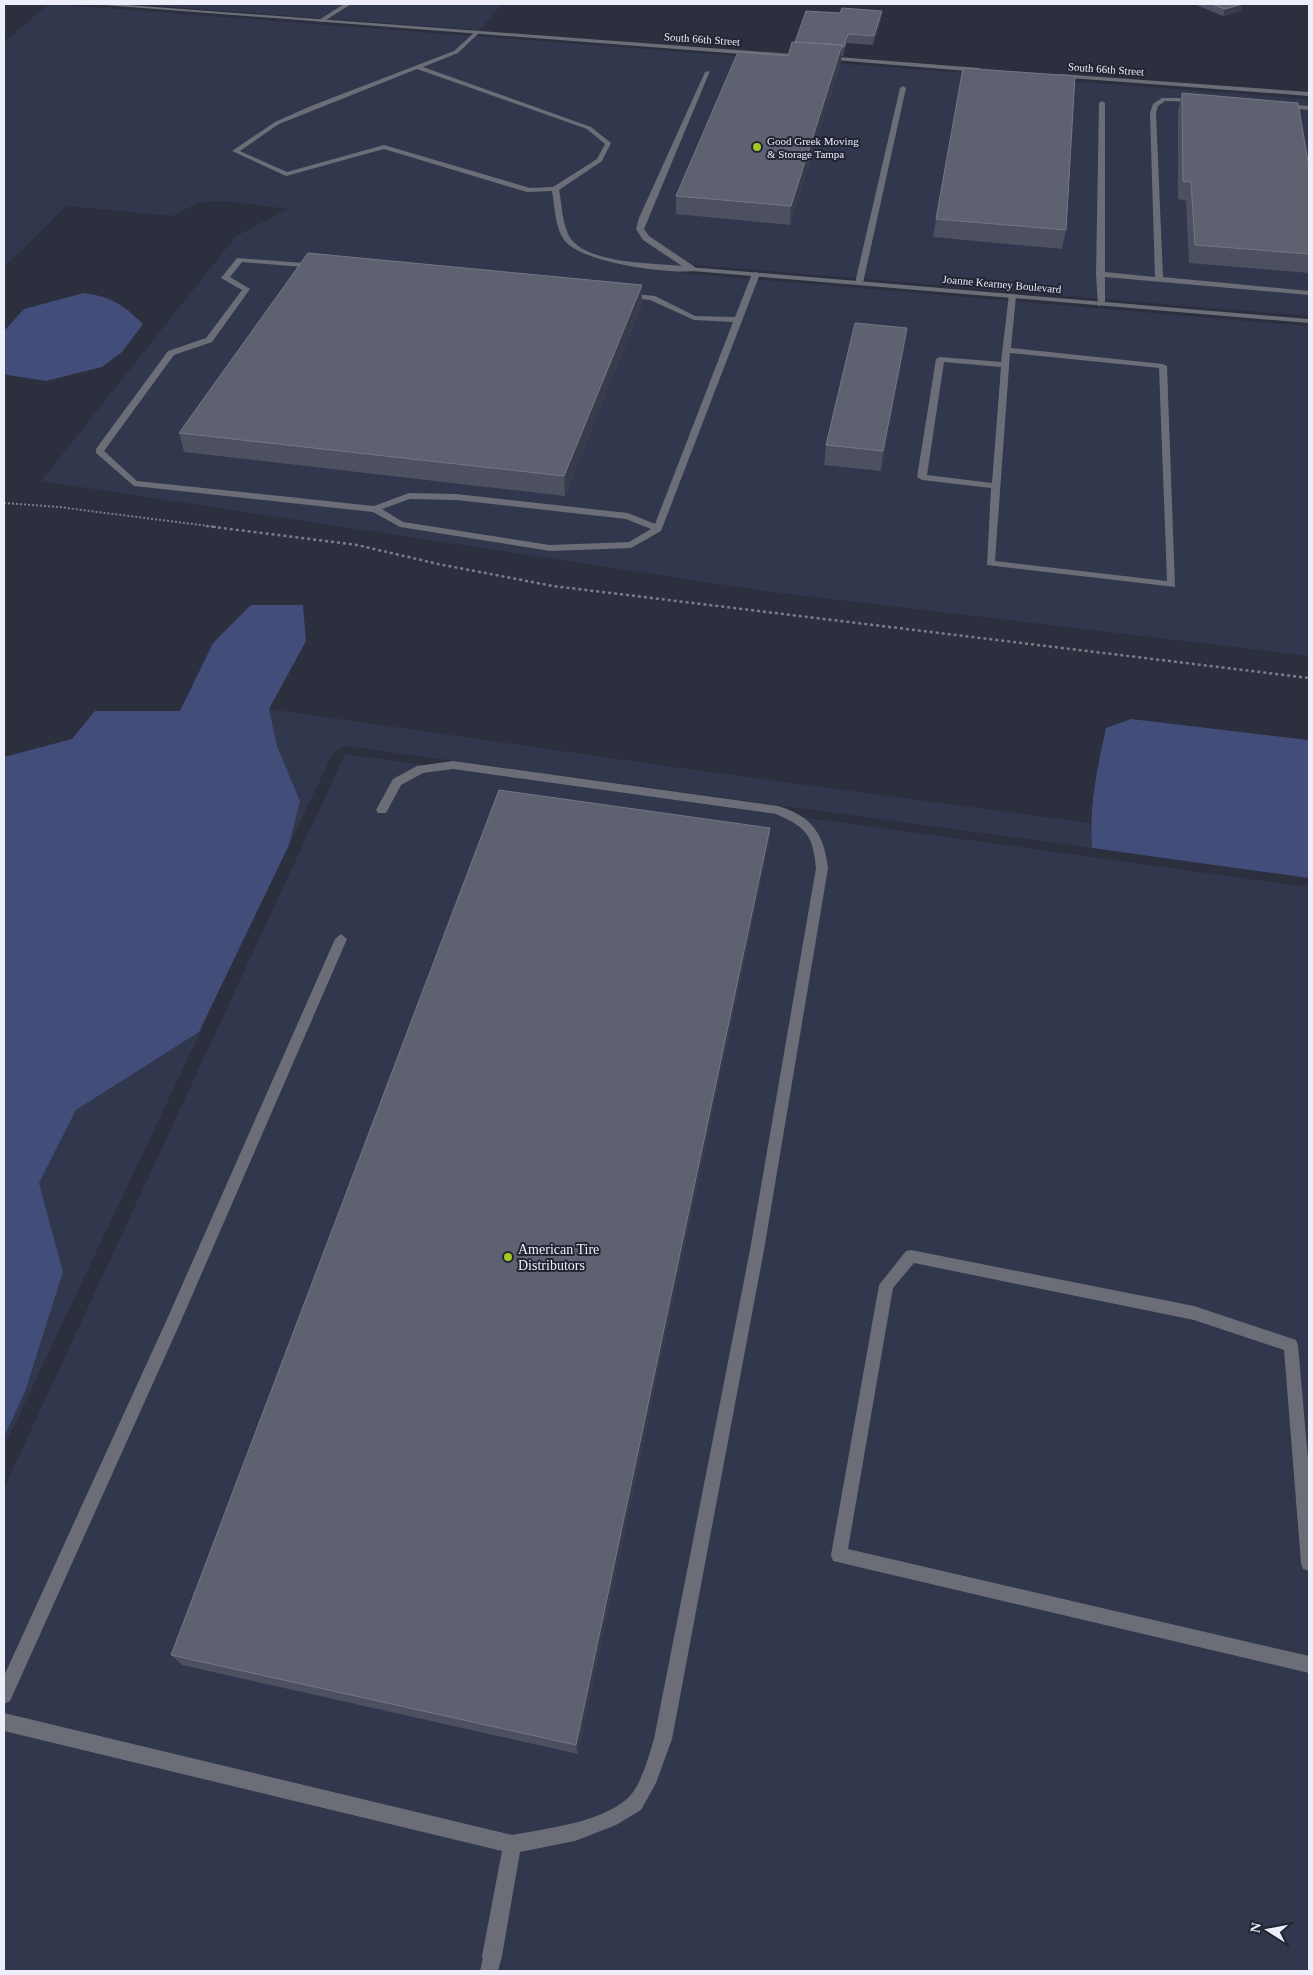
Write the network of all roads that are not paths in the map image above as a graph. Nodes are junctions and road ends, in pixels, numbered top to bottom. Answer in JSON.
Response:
{"nodes":[{"id":1,"x":94,"y":4,"type":"edge"},
{"id":2,"x":348,"y":4,"type":"edge"},
{"id":3,"x":320,"y":21,"type":"junction"},
{"id":4,"x":477,"y":32,"type":"junction"},
{"id":5,"x":811,"y":57,"type":"edge"},
{"id":6,"x":821,"y":58,"type":"edge"},
{"id":7,"x":417,"y":67,"type":"junction"},
{"id":8,"x":990,"y":71,"type":"edge"},
{"id":9,"x":708,"y":72,"type":"dead end"},
{"id":10,"x":1050,"y":75,"type":"edge"},
{"id":11,"x":903,"y":88,"type":"dead end"},
{"id":12,"x":1309,"y":94,"type":"edge"},
{"id":13,"x":1204,"y":100,"type":"edge"},
{"id":14,"x":1102,"y":103,"type":"dead end"},
{"id":15,"x":1271,"y":105,"type":"edge"},
{"id":16,"x":1309,"y":108,"type":"edge"},
{"id":17,"x":555,"y":189,"type":"junction"},
{"id":18,"x":325,"y":267,"type":"edge"},
{"id":19,"x":692,"y":269,"type":"junction"},
{"id":20,"x":756,"y":274,"type":"junction"},
{"id":21,"x":1100,"y":274,"type":"junction"},
{"id":22,"x":1159,"y":280,"type":"junction"},
{"id":23,"x":859,"y":282,"type":"junction"},
{"id":24,"x":1309,"y":293,"type":"edge"},
{"id":25,"x":614,"y":294,"type":"edge"},
{"id":26,"x":1012,"y":296,"type":"junction"},
{"id":27,"x":1100,"y":304,"type":"junction"},
{"id":28,"x":739,"y":320,"type":"junction"},
{"id":29,"x":1309,"y":321,"type":"edge"},
{"id":30,"x":1006,"y":350,"type":"junction"},
{"id":31,"x":1005,"y":365,"type":"junction"},
{"id":32,"x":996,"y":486,"type":"junction"},
{"id":33,"x":375,"y":509,"type":"junction"},
{"id":34,"x":658,"y":529,"type":"junction"},
{"id":35,"x":382,"y":810,"type":"dead end"},
{"id":36,"x":341,"y":939,"type":"dead end"},
{"id":37,"x":1309,"y":1563,"type":"edge"},
{"id":38,"x":1309,"y":1666,"type":"edge"},
{"id":39,"x":4,"y":1695,"type":"edge"},
{"id":40,"x":4,"y":1722,"type":"edge"},
{"id":41,"x":512,"y":1844,"type":"junction"},
{"id":42,"x":490,"y":1964,"type":"edge"}],
"edges":[{"from":1,"to":3,"type":"street","name":"South 66th Street"},
{"from":2,"to":3,"type":"street"},
{"from":3,"to":4,"type":"street","name":"South 66th Street"},
{"from":4,"to":5,"type":"street","name":"South 66th Street"},
{"from":4,"to":7,"type":"street"},
{"from":6,"to":8,"type":"street"},
{"from":7,"to":17,"type":"street"},
{"from":7,"to":17,"type":"street"},
{"from":9,"to":19,"type":"street"},
{"from":10,"to":12,"type":"street","name":"South 66th Street"},
{"from":11,"to":23,"type":"street"},
{"from":13,"to":22,"type":"street"},
{"from":14,"to":21,"type":"street"},
{"from":15,"to":16,"type":"street"},
{"from":17,"to":19,"type":"street","name":"Joanne Kearney Boulevard"},
{"from":18,"to":33,"type":"street"},
{"from":19,"to":20,"type":"street","name":"Joanne Kearney Boulevard"},
{"from":20,"to":23,"type":"street","name":"Joanne Kearney Boulevard"},
{"from":20,"to":28,"type":"street"},
{"from":21,"to":22,"type":"street"},
{"from":21,"to":27,"type":"street"},
{"from":22,"to":24,"type":"street"},
{"from":23,"to":26,"type":"street","name":"Joanne Kearney Boulevard"},
{"from":25,"to":28,"type":"street"},
{"from":26,"to":27,"type":"street","name":"Joanne Kearney Boulevard"},
{"from":26,"to":30,"type":"street"},
{"from":27,"to":29,"type":"street","name":"Joanne Kearney Boulevard"},
{"from":28,"to":34,"type":"street"},
{"from":30,"to":31,"type":"street"},
{"from":30,"to":32,"type":"street"},
{"from":31,"to":32,"type":"street"},
{"from":31,"to":32,"type":"street"},
{"from":33,"to":34,"type":"street"},
{"from":33,"to":34,"type":"street"},
{"from":35,"to":41,"type":"street"},
{"from":36,"to":39,"type":"street"},
{"from":37,"to":38,"type":"street"},
{"from":40,"to":41,"type":"street"},
{"from":41,"to":42,"type":"street"}]}
